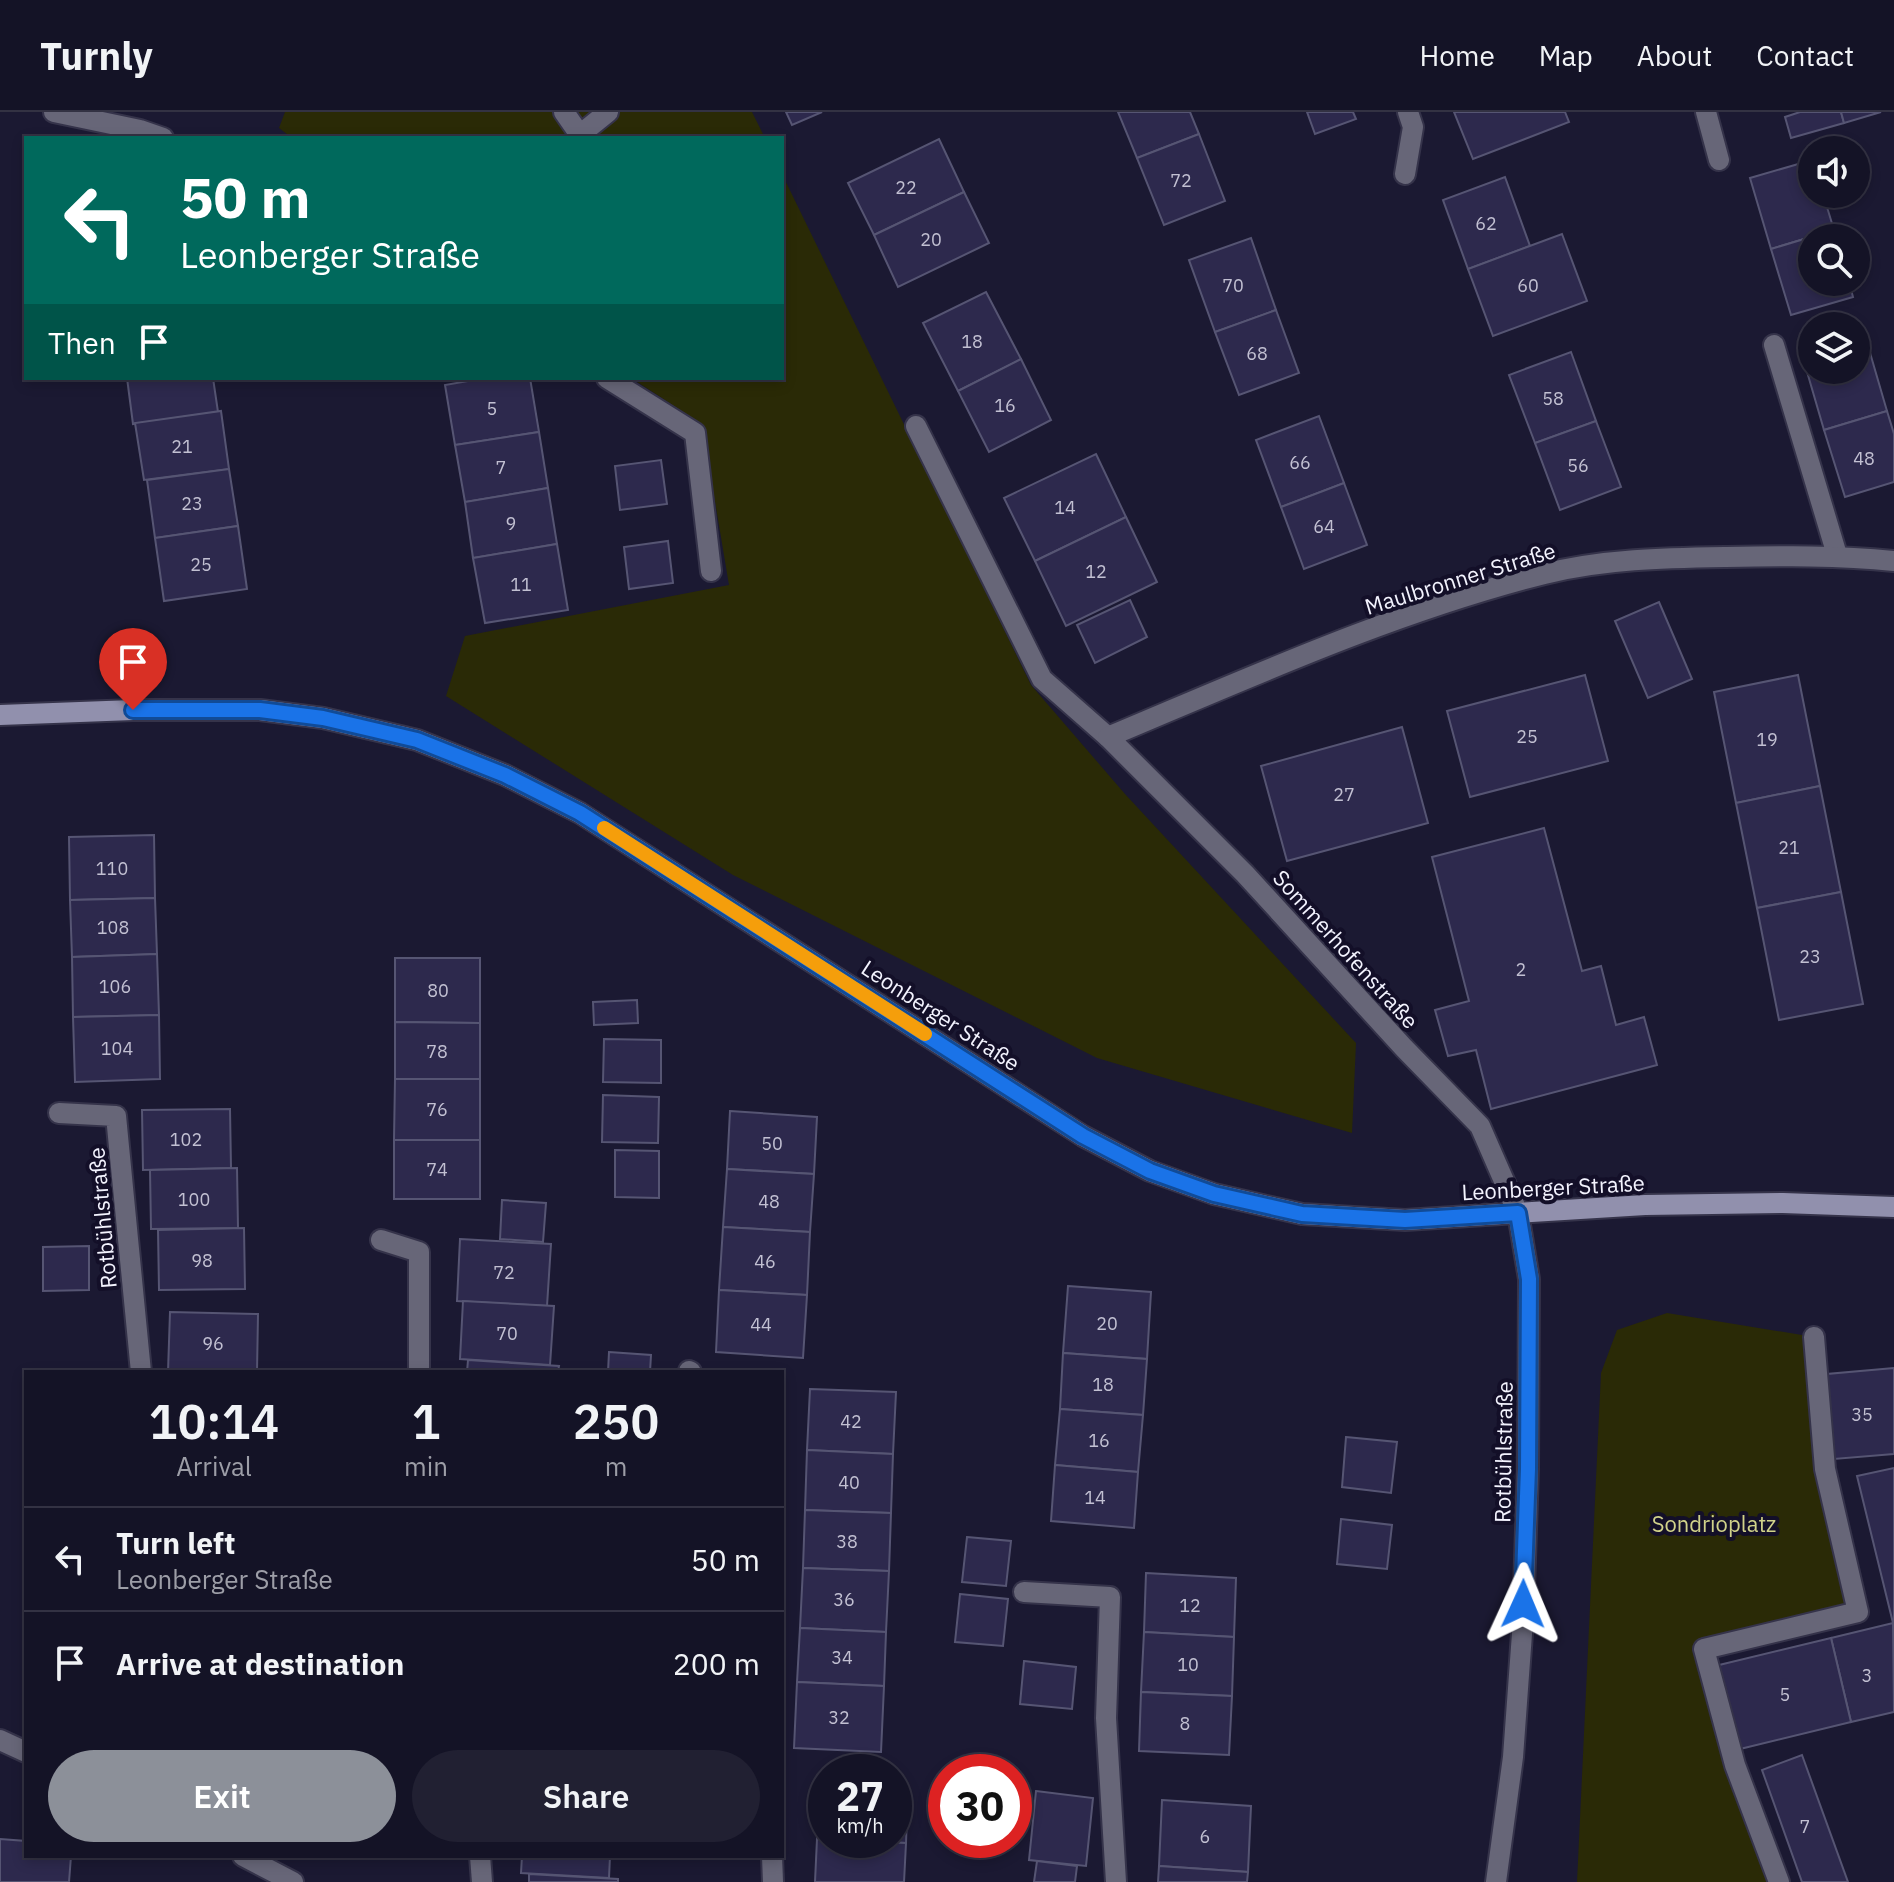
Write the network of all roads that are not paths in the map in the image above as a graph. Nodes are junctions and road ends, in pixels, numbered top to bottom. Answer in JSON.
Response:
{"nodes":[{"id":1,"x":54,"y":112,"type":"edge"},
{"id":2,"x":564,"y":112,"type":"edge"},
{"id":3,"x":608,"y":112,"type":"edge"},
{"id":4,"x":1408,"y":112,"type":"edge"},
{"id":5,"x":1706,"y":112,"type":"edge"},
{"id":6,"x":157,"y":136,"type":"edge"},
{"id":7,"x":578,"y":136,"type":"edge"},
{"id":8,"x":1719,"y":160,"type":"dead end"},
{"id":9,"x":1405,"y":174,"type":"dead end"},
{"id":10,"x":1774,"y":345,"type":"dead end"},
{"id":11,"x":610,"y":380,"type":"edge"},
{"id":12,"x":916,"y":426,"type":"dead end"},
{"id":13,"x":1837,"y":555,"type":"junction"},
{"id":14,"x":1894,"y":561,"type":"edge"},
{"id":15,"x":711,"y":571,"type":"dead end"},
{"id":16,"x":0,"y":715,"type":"edge"},
{"id":17,"x":1108,"y":737,"type":"junction"},
{"id":18,"x":59,"y":1113,"type":"dead end"},
{"id":19,"x":1894,"y":1207,"type":"edge"},
{"id":20,"x":1518,"y":1213,"type":"junction"},
{"id":21,"x":381,"y":1240,"type":"dead end"},
{"id":22,"x":1814,"y":1337,"type":"dead end"},
{"id":23,"x":141,"y":1370,"type":"edge"},
{"id":24,"x":419,"y":1370,"type":"edge"},
{"id":25,"x":1024,"y":1592,"type":"dead end"},
{"id":26,"x":0,"y":1740,"type":"edge"},
{"id":27,"x":24,"y":1751,"type":"edge"},
{"id":28,"x":247,"y":1858,"type":"edge"},
{"id":29,"x":480,"y":1858,"type":"edge"},
{"id":30,"x":772,"y":1858,"type":"edge"},
{"id":31,"x":293,"y":1882,"type":"edge"},
{"id":32,"x":482,"y":1882,"type":"edge"},
{"id":33,"x":773,"y":1882,"type":"edge"},
{"id":34,"x":1116,"y":1882,"type":"edge"},
{"id":35,"x":1496,"y":1882,"type":"edge"},
{"id":36,"x":1779,"y":1882,"type":"edge"}],
"edges":[{"from":1,"to":6,"type":"street"},
{"from":2,"to":7,"type":"street"},
{"from":3,"to":7,"type":"street"},
{"from":4,"to":9,"type":"street"},
{"from":5,"to":8,"type":"street"},
{"from":10,"to":13,"type":"street"},
{"from":11,"to":15,"type":"street"},
{"from":12,"to":17,"type":"street","name":"Sommerhofenstraße"},
{"from":13,"to":14,"type":"street","name":"Maulbronner Straße"},
{"from":13,"to":17,"type":"street","name":"Maulbronner Straße"},
{"from":16,"to":20,"type":"main road","name":"Leonberger Straße"},
{"from":17,"to":20,"type":"street","name":"Sommerhofenstraße"},
{"from":18,"to":23,"type":"street","name":"Rotbühlstraße"},
{"from":19,"to":20,"type":"main road","name":"Leonberger Straße"},
{"from":20,"to":35,"type":"street","name":"Rotbühlstraße"},
{"from":21,"to":24,"type":"street"},
{"from":22,"to":36,"type":"street"},
{"from":25,"to":34,"type":"street"},
{"from":26,"to":27,"type":"street"},
{"from":28,"to":31,"type":"street"},
{"from":29,"to":32,"type":"street"},
{"from":30,"to":33,"type":"street"}]}
